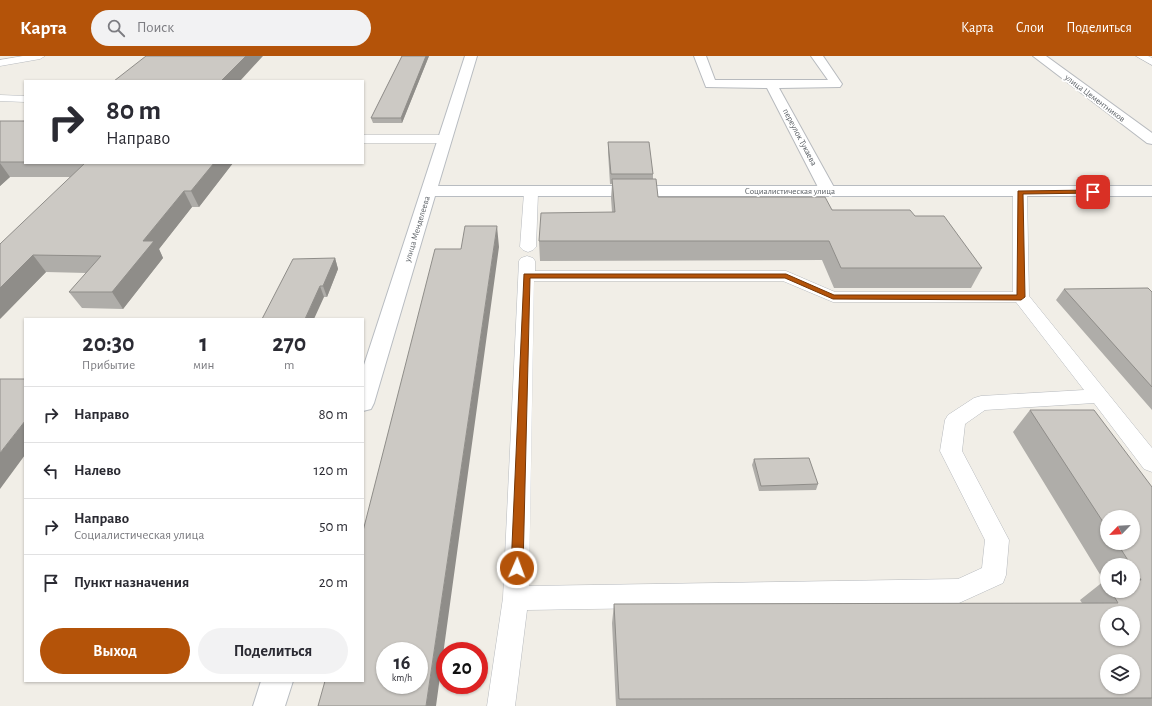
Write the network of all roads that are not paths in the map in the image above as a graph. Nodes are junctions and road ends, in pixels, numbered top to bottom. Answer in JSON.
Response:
{"nodes":[{"id":1,"x":40,"y":56,"type":"edge"},
{"id":2,"x":471,"y":56,"type":"edge"},
{"id":3,"x":700,"y":56,"type":"edge"},
{"id":4,"x":817,"y":56,"type":"edge"},
{"id":5,"x":1038,"y":56,"type":"edge"},
{"id":6,"x":1141,"y":56,"type":"edge"},
{"id":7,"x":4,"y":61,"type":"edge"},
{"id":8,"x":1152,"y":62,"type":"edge"},
{"id":9,"x":771,"y":84,"type":"junction"},
{"id":10,"x":0,"y":98,"type":"edge"},
{"id":11,"x":24,"y":99,"type":"edge"},
{"id":12,"x":364,"y":139,"type":"edge"},
{"id":13,"x":445,"y":139,"type":"junction"},
{"id":14,"x":1152,"y":140,"type":"edge"},
{"id":15,"x":828,"y":190,"type":"junction"},
{"id":16,"x":429,"y":191,"type":"junction"},
{"id":17,"x":1152,"y":191,"type":"edge"},
{"id":18,"x":1020,"y":192,"type":"junction"},
{"id":19,"x":531,"y":193,"type":"junction"},
{"id":20,"x":527,"y":261,"type":"junction"},
{"id":21,"x":1021,"y":297,"type":"junction"},
{"id":22,"x":1099,"y":396,"type":"junction"},
{"id":23,"x":364,"y":400,"type":"edge"},
{"id":24,"x":1152,"y":463,"type":"edge"},
{"id":25,"x":516,"y":598,"type":"junction"},
{"id":26,"x":277,"y":682,"type":"edge"},
{"id":27,"x":269,"y":706,"type":"edge"},
{"id":28,"x":501,"y":706,"type":"edge"}],
"edges":[{"from":1,"to":7,"type":"lane"},
{"from":2,"to":13,"type":"street","name":"улица Менделеева"},
{"from":3,"to":9,"type":"street"},
{"from":4,"to":9,"type":"street"},
{"from":5,"to":14,"type":"street","name":"улица Цементников"},
{"from":6,"to":8,"type":"lane"},
{"from":9,"to":15,"type":"street","name":"переулок Тукаева"},
{"from":10,"to":11,"type":"lane"},
{"from":12,"to":13,"type":"lane"},
{"from":13,"to":16,"type":"street","name":"улица Менделеева"},
{"from":15,"to":18,"type":"street","name":"Социалистическая улица"},
{"from":15,"to":19,"type":"street","name":"Социалистическая улица"},
{"from":16,"to":19,"type":"street","name":"Социалистическая улица"},
{"from":16,"to":23,"type":"street","name":"улица Менделеева"},
{"from":17,"to":18,"type":"street","name":"Социалистическая улица"},
{"from":18,"to":21,"type":"lane"},
{"from":19,"to":20,"type":"lane"},
{"from":20,"to":21,"type":"lane"},
{"from":20,"to":25,"type":"lane"},
{"from":21,"to":22,"type":"lane"},
{"from":22,"to":24,"type":"lane"},
{"from":22,"to":25,"type":"lane"},
{"from":25,"to":28,"type":"lane"},
{"from":26,"to":27,"type":"street"}]}
